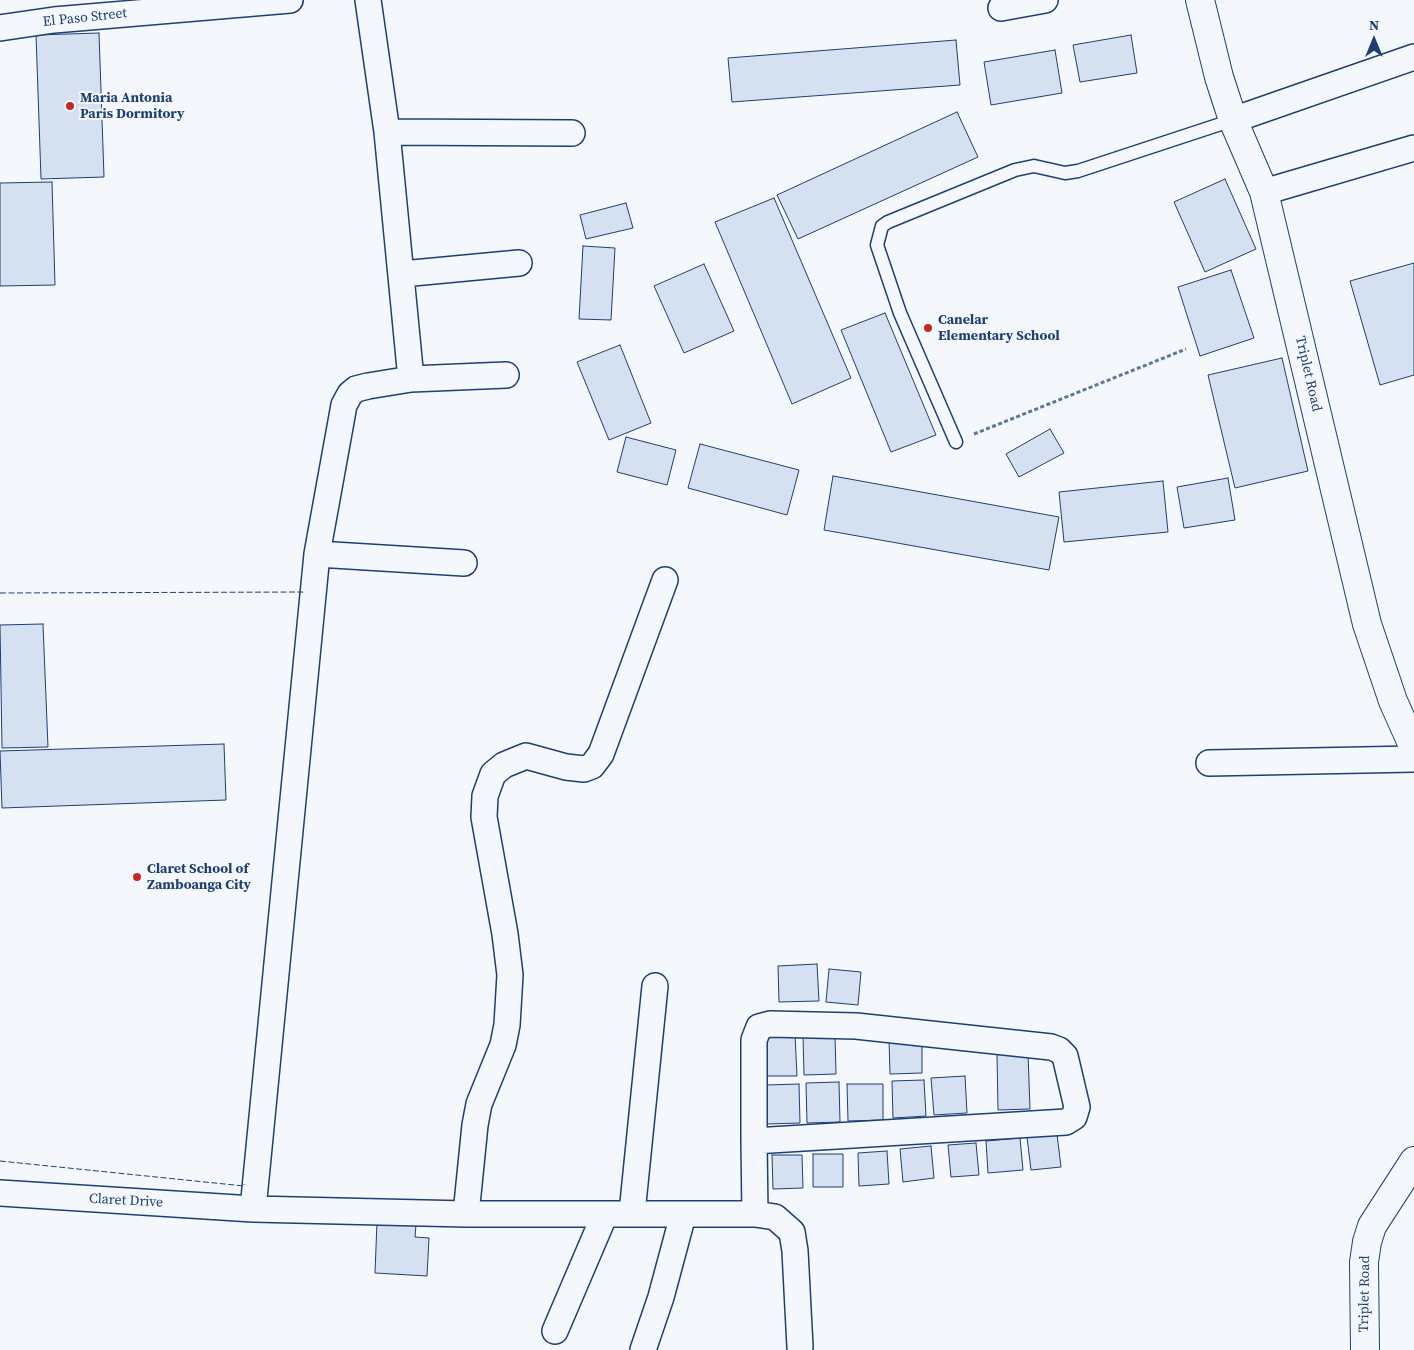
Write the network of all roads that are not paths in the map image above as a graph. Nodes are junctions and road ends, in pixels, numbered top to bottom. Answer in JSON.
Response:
{"nodes":[{"id":1,"x":290,"y":0,"type":"edge"},
{"id":2,"x":368,"y":0,"type":"edge"},
{"id":3,"x":1045,"y":0,"type":"edge"},
{"id":4,"x":1200,"y":0,"type":"edge"},
{"id":5,"x":1001,"y":8,"type":"dead end"},
{"id":6,"x":0,"y":28,"type":"edge"},
{"id":7,"x":1414,"y":57,"type":"edge"},
{"id":8,"x":1233,"y":120,"type":"junction"},
{"id":9,"x":387,"y":132,"type":"junction"},
{"id":10,"x":572,"y":133,"type":"dead end"},
{"id":11,"x":1414,"y":148,"type":"edge"},
{"id":12,"x":1264,"y":192,"type":"junction"},
{"id":13,"x":519,"y":263,"type":"dead end"},
{"id":14,"x":402,"y":274,"type":"junction"},
{"id":15,"x":506,"y":375,"type":"dead end"},
{"id":16,"x":411,"y":379,"type":"junction"},
{"id":17,"x":956,"y":442,"type":"road end"},
{"id":18,"x":317,"y":554,"type":"junction"},
{"id":19,"x":464,"y":563,"type":"dead end"},
{"id":20,"x":664,"y":580,"type":"dead end"},
{"id":21,"x":1414,"y":748,"type":"edge"},
{"id":22,"x":1414,"y":759,"type":"edge"},
{"id":23,"x":1209,"y":763,"type":"dead end"},
{"id":24,"x":655,"y":986,"type":"dead end"},
{"id":25,"x":754,"y":1141,"type":"junction"},
{"id":26,"x":1414,"y":1161,"type":"edge"},
{"id":27,"x":0,"y":1193,"type":"edge"},
{"id":28,"x":252,"y":1208,"type":"junction"},
{"id":29,"x":632,"y":1213,"type":"junction"},
{"id":30,"x":466,"y":1214,"type":"junction"},
{"id":31,"x":605,"y":1214,"type":"junction"},
{"id":32,"x":755,"y":1214,"type":"junction"},
{"id":33,"x":683,"y":1215,"type":"junction"},
{"id":34,"x":555,"y":1331,"type":"dead end"},
{"id":35,"x":800,"y":1347,"type":"dead end"},
{"id":36,"x":643,"y":1350,"type":"edge"},
{"id":37,"x":1365,"y":1350,"type":"edge"}],
"edges":[{"from":1,"to":6,"type":"street","name":"El Paso Street"},
{"from":2,"to":9,"type":"street"},
{"from":3,"to":5,"type":"street"},
{"from":4,"to":8,"type":"street","name":"Triplet Road"},
{"from":7,"to":8,"type":"street"},
{"from":8,"to":12,"type":"street","name":"Triplet Road"},
{"from":8,"to":17,"type":"lane"},
{"from":9,"to":10,"type":"street"},
{"from":9,"to":14,"type":"street"},
{"from":11,"to":12,"type":"street"},
{"from":12,"to":21,"type":"street","name":"Triplet Road"},
{"from":13,"to":14,"type":"street"},
{"from":14,"to":16,"type":"street"},
{"from":15,"to":16,"type":"street"},
{"from":16,"to":18,"type":"street"},
{"from":18,"to":19,"type":"street"},
{"from":18,"to":28,"type":"street"},
{"from":20,"to":30,"type":"street"},
{"from":22,"to":23,"type":"street"},
{"from":24,"to":29,"type":"street"},
{"from":25,"to":25,"type":"street"},
{"from":25,"to":32,"type":"street"},
{"from":26,"to":37,"type":"street","name":"Triplet Road"},
{"from":27,"to":28,"type":"street","name":"Claret Drive"},
{"from":28,"to":30,"type":"street","name":"Claret Drive"},
{"from":29,"to":31,"type":"street","name":"Claret Drive"},
{"from":29,"to":33,"type":"street","name":"Claret Drive"},
{"from":30,"to":31,"type":"street","name":"Claret Drive"},
{"from":31,"to":34,"type":"street"},
{"from":32,"to":33,"type":"street","name":"Claret Drive"},
{"from":32,"to":35,"type":"street","name":"Claret Drive"},
{"from":33,"to":36,"type":"street"}]}
